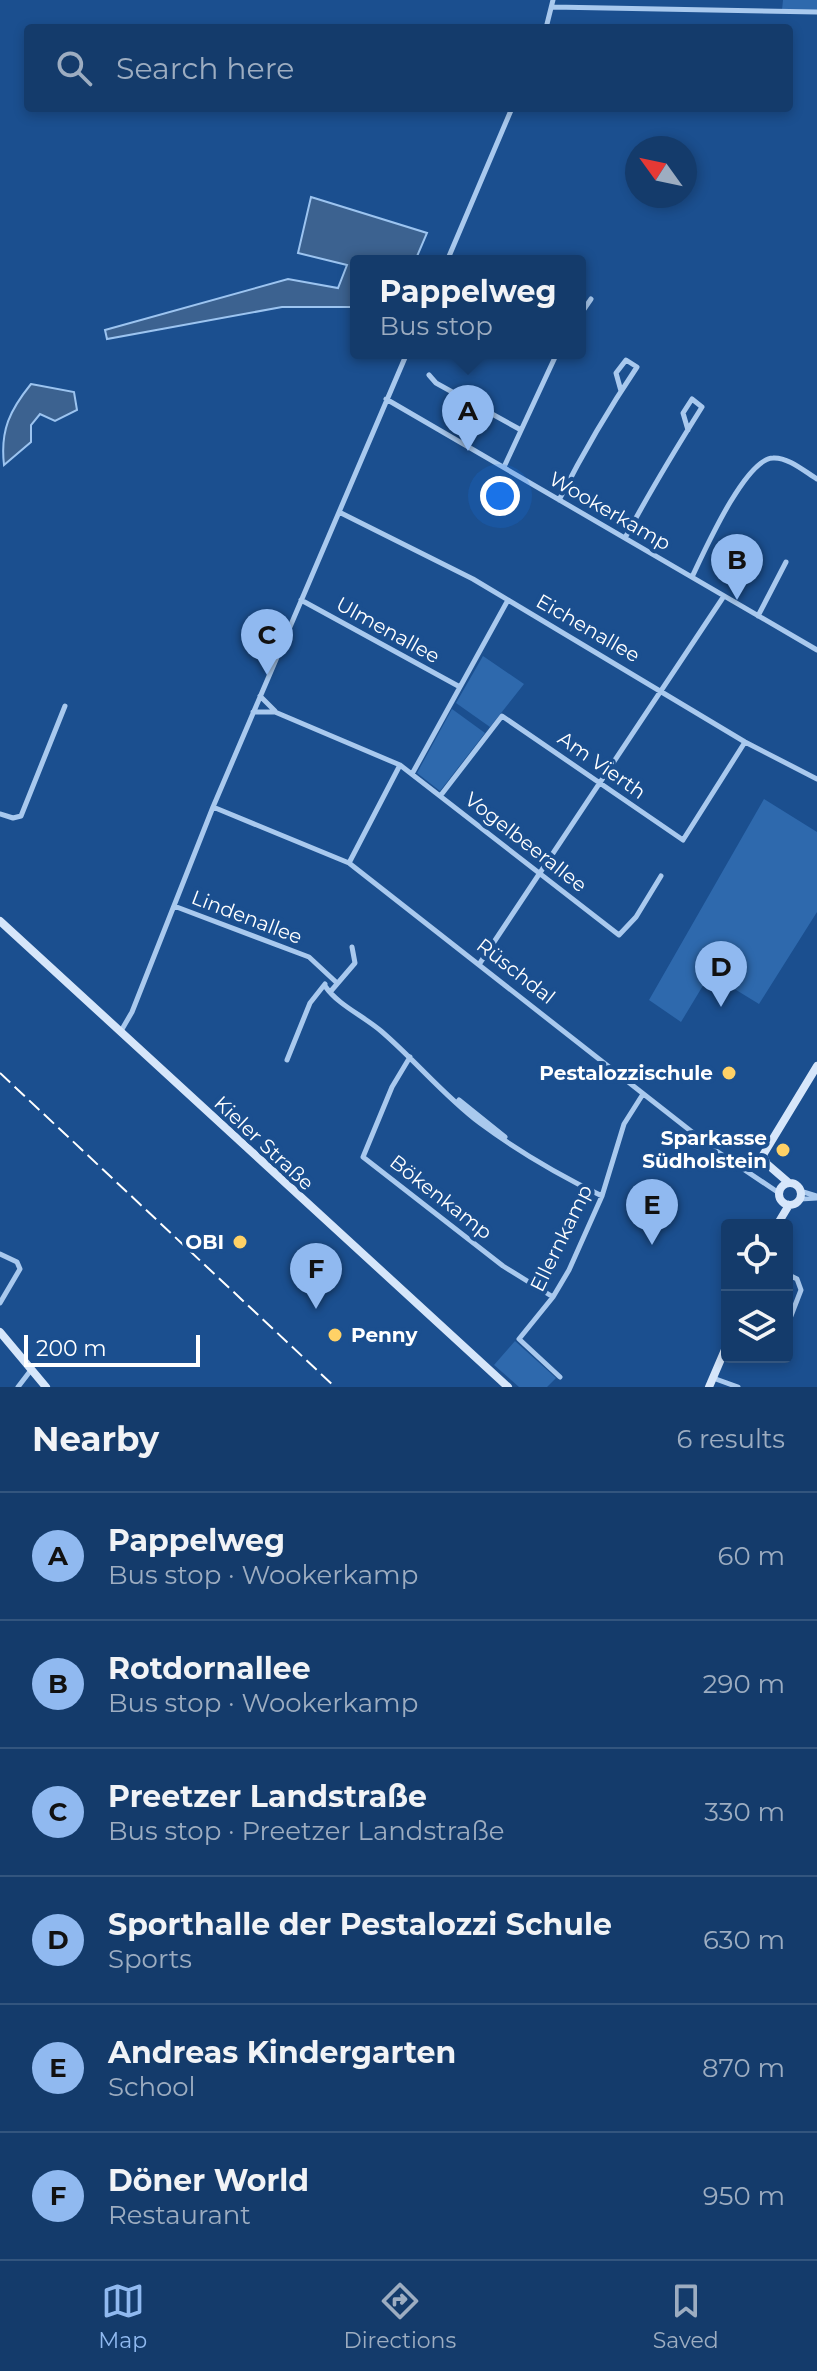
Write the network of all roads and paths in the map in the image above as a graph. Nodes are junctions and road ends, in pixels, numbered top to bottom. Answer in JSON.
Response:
{"nodes":[{"id":1,"x":553,"y":4,"type":"edge"},
{"id":2,"x":817,"y":12,"type":"edge"},
{"id":3,"x":547,"y":24,"type":"edge"},
{"id":4,"x":510,"y":112,"type":"edge"},
{"id":5,"x":450,"y":255,"type":"edge"},
{"id":6,"x":591,"y":299,"type":"dead end"},
{"id":7,"x":586,"y":306,"type":"edge"},
{"id":8,"x":404,"y":359,"type":"edge"},
{"id":9,"x":554,"y":359,"type":"edge"},
{"id":10,"x":429,"y":375,"type":"dead end"},
{"id":11,"x":621,"y":391,"type":"junction"},
{"id":12,"x":386,"y":399,"type":"junction"},
{"id":13,"x":521,"y":430,"type":"junction"},
{"id":14,"x":688,"y":430,"type":"junction"},
{"id":15,"x":504,"y":467,"type":"junction"},
{"id":16,"x":817,"y":479,"type":"edge"},
{"id":17,"x":559,"y":500,"type":"junction"},
{"id":18,"x":339,"y":512,"type":"junction"},
{"id":19,"x":625,"y":538,"type":"junction"},
{"id":20,"x":786,"y":562,"type":"dead end"},
{"id":21,"x":692,"y":577,"type":"junction"},
{"id":22,"x":724,"y":596,"type":"junction"},
{"id":23,"x":301,"y":600,"type":"junction"},
{"id":24,"x":508,"y":600,"type":"junction"},
{"id":25,"x":758,"y":616,"type":"junction"},
{"id":26,"x":817,"y":650,"type":"edge"},
{"id":27,"x":460,"y":687,"type":"junction"},
{"id":28,"x":663,"y":691,"type":"junction"},
{"id":29,"x":260,"y":696,"type":"junction"},
{"id":30,"x":65,"y":706,"type":"dead end"},
{"id":31,"x":253,"y":712,"type":"junction"},
{"id":32,"x":275,"y":712,"type":"junction"},
{"id":33,"x":745,"y":742,"type":"junction"},
{"id":34,"x":400,"y":765,"type":"junction"},
{"id":35,"x":412,"y":774,"type":"junction"},
{"id":36,"x":817,"y":779,"type":"edge"},
{"id":37,"x":601,"y":784,"type":"junction"},
{"id":38,"x":441,"y":795,"type":"junction"},
{"id":39,"x":213,"y":807,"type":"junction"},
{"id":40,"x":0,"y":814,"type":"edge"},
{"id":41,"x":349,"y":863,"type":"junction"},
{"id":42,"x":540,"y":874,"type":"junction"},
{"id":43,"x":661,"y":876,"type":"dead end"},
{"id":44,"x":174,"y":906,"type":"junction"},
{"id":45,"x":0,"y":921,"type":"edge"},
{"id":46,"x":352,"y":947,"type":"dead end"},
{"id":47,"x":480,"y":963,"type":"junction"},
{"id":48,"x":330,"y":979,"type":"junction"},
{"id":49,"x":337,"y":983,"type":"junction"},
{"id":50,"x":325,"y":986,"type":"junction"},
{"id":51,"x":331,"y":991,"type":"junction"},
{"id":52,"x":121,"y":1031,"type":"junction"},
{"id":53,"x":410,"y":1057,"type":"junction"},
{"id":54,"x":287,"y":1060,"type":"dead end"},
{"id":55,"x":817,"y":1066,"type":"edge"},
{"id":56,"x":643,"y":1094,"type":"junction"},
{"id":57,"x":784,"y":1194,"type":"junction"},
{"id":58,"x":800,"y":1195,"type":"junction"},
{"id":59,"x":602,"y":1196,"type":"junction"},
{"id":60,"x":817,"y":1197,"type":"edge"},
{"id":61,"x":779,"y":1219,"type":"edge"},
{"id":62,"x":0,"y":1254,"type":"edge"},
{"id":63,"x":793,"y":1277,"type":"edge"},
{"id":64,"x":553,"y":1297,"type":"junction"},
{"id":65,"x":0,"y":1303,"type":"edge"},
{"id":66,"x":793,"y":1311,"type":"edge"},
{"id":67,"x":0,"y":1332,"type":"edge"},
{"id":68,"x":721,"y":1359,"type":"edge"},
{"id":69,"x":31,"y":1370,"type":"junction"},
{"id":70,"x":560,"y":1377,"type":"dead end"},
{"id":71,"x":711,"y":1382,"type":"edge"},
{"id":72,"x":18,"y":1387,"type":"edge"},
{"id":73,"x":46,"y":1387,"type":"edge"},
{"id":74,"x":508,"y":1387,"type":"edge"},
{"id":75,"x":738,"y":1387,"type":"edge"}],
"edges":[{"from":1,"to":2,"type":"street"},
{"from":1,"to":3,"type":"street"},
{"from":4,"to":5,"type":"street"},
{"from":6,"to":7,"type":"street"},
{"from":8,"to":12,"type":"street"},
{"from":9,"to":13,"type":"street"},
{"from":10,"to":13,"type":"street"},
{"from":11,"to":11,"type":"street"},
{"from":11,"to":17,"type":"street"},
{"from":12,"to":15,"type":"street","name":"Wookerkamp"},
{"from":12,"to":18,"type":"street"},
{"from":13,"to":15,"type":"street"},
{"from":14,"to":14,"type":"street"},
{"from":14,"to":19,"type":"street"},
{"from":15,"to":17,"type":"street","name":"Wookerkamp"},
{"from":16,"to":21,"type":"street"},
{"from":17,"to":19,"type":"street","name":"Wookerkamp"},
{"from":18,"to":23,"type":"street"},
{"from":18,"to":24,"type":"street","name":"Eichenallee"},
{"from":19,"to":21,"type":"street","name":"Wookerkamp"},
{"from":20,"to":25,"type":"street"},
{"from":21,"to":22,"type":"street","name":"Wookerkamp"},
{"from":22,"to":25,"type":"street","name":"Wookerkamp"},
{"from":22,"to":28,"type":"street"},
{"from":23,"to":27,"type":"street","name":"Ulmenallee"},
{"from":23,"to":29,"type":"street"},
{"from":24,"to":27,"type":"street"},
{"from":24,"to":28,"type":"street","name":"Eichenallee"},
{"from":25,"to":26,"type":"street","name":"Wookerkamp"},
{"from":27,"to":35,"type":"street"},
{"from":28,"to":33,"type":"street","name":"Eichenallee"},
{"from":28,"to":37,"type":"street"},
{"from":29,"to":31,"type":"street"},
{"from":29,"to":32,"type":"street"},
{"from":30,"to":40,"type":"street"},
{"from":31,"to":32,"type":"street"},
{"from":31,"to":39,"type":"street"},
{"from":32,"to":34,"type":"street","name":"Vogelbeerallee"},
{"from":33,"to":36,"type":"street","name":"Eichenallee"},
{"from":33,"to":37,"type":"street","name":"Am Vierth"},
{"from":34,"to":35,"type":"street","name":"Vogelbeerallee"},
{"from":34,"to":41,"type":"street"},
{"from":35,"to":38,"type":"street","name":"Vogelbeerallee"},
{"from":37,"to":38,"type":"street","name":"Am Vierth"},
{"from":37,"to":42,"type":"street"},
{"from":38,"to":42,"type":"street","name":"Vogelbeerallee"},
{"from":39,"to":41,"type":"street","name":"Rüschdal"},
{"from":39,"to":44,"type":"street"},
{"from":41,"to":47,"type":"street","name":"Rüschdal"},
{"from":42,"to":43,"type":"street","name":"Vogelbeerallee"},
{"from":42,"to":47,"type":"street"},
{"from":44,"to":48,"type":"street","name":"Lindenallee"},
{"from":44,"to":52,"type":"street"},
{"from":45,"to":52,"type":"main road","name":"Kieler Straße"},
{"from":46,"to":49,"type":"street"},
{"from":47,"to":56,"type":"street","name":"Rüschdal"},
{"from":48,"to":49,"type":"street"},
{"from":48,"to":50,"type":"street"},
{"from":49,"to":51,"type":"street"},
{"from":50,"to":51,"type":"street"},
{"from":50,"to":54,"type":"street"},
{"from":51,"to":53,"type":"street"},
{"from":52,"to":74,"type":"main road","name":"Kieler Straße"},
{"from":53,"to":59,"type":"street"},
{"from":53,"to":64,"type":"street","name":"Bökenkamp"},
{"from":55,"to":57,"type":"main road"},
{"from":56,"to":57,"type":"street","name":"Rüschdal"},
{"from":56,"to":59,"type":"street","name":"Ellernkamp"},
{"from":57,"to":58,"type":"main road"},
{"from":57,"to":58,"type":"main road"},
{"from":57,"to":61,"type":"main road"},
{"from":58,"to":60,"type":"street"},
{"from":59,"to":64,"type":"street","name":"Ellernkamp"},
{"from":62,"to":65,"type":"street"},
{"from":63,"to":66,"type":"street"},
{"from":64,"to":70,"type":"street","name":"Ellernkamp"},
{"from":67,"to":69,"type":"main road"},
{"from":68,"to":71,"type":"main road"},
{"from":69,"to":72,"type":"street"},
{"from":69,"to":73,"type":"main road"},
{"from":71,"to":75,"type":"street"}]}
